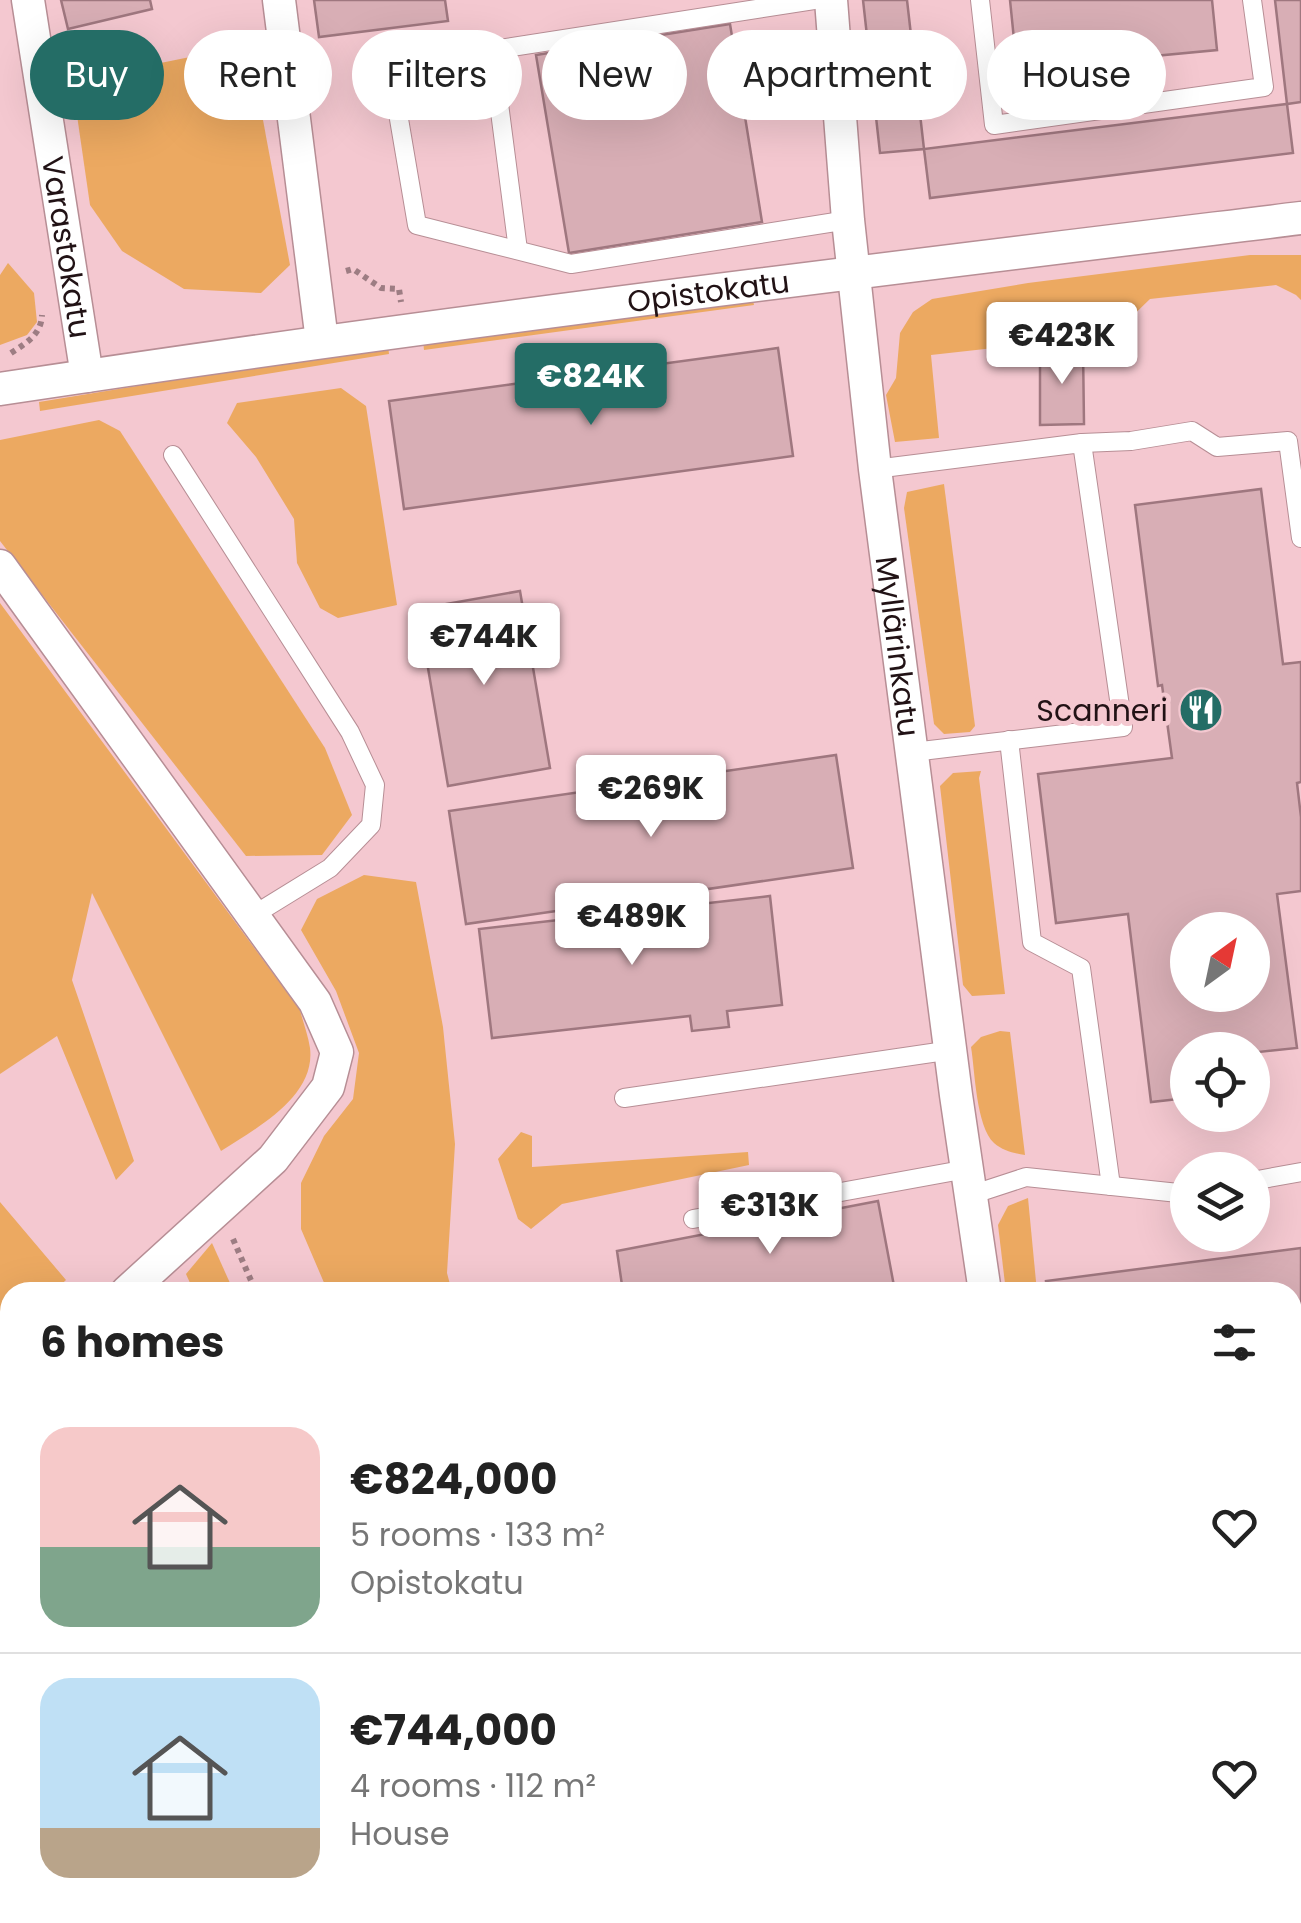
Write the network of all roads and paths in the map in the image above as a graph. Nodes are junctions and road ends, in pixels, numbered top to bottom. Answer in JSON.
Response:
{"nodes":[{"id":1,"x":28,"y":0,"type":"edge"},
{"id":2,"x":279,"y":0,"type":"edge"},
{"id":3,"x":814,"y":0,"type":"edge"},
{"id":4,"x":831,"y":0,"type":"edge"},
{"id":5,"x":980,"y":0,"type":"edge"},
{"id":6,"x":1252,"y":0,"type":"edge"},
{"id":7,"x":522,"y":45,"type":"edge"},
{"id":8,"x":399,"y":120,"type":"edge"},
{"id":9,"x":501,"y":120,"type":"edge"},
{"id":10,"x":1301,"y":218,"type":"edge"},
{"id":11,"x":848,"y":220,"type":"junction"},
{"id":12,"x":518,"y":250,"type":"junction"},
{"id":13,"x":855,"y":272,"type":"junction"},
{"id":14,"x":314,"y":279,"type":"junction"},
{"id":15,"x":42,"y":306,"type":"dead end"},
{"id":16,"x":404,"y":330,"type":"junction"},
{"id":17,"x":322,"y":341,"type":"junction"},
{"id":18,"x":0,"y":356,"type":"edge"},
{"id":19,"x":87,"y":376,"type":"junction"},
{"id":20,"x":0,"y":388,"type":"edge"},
{"id":21,"x":1082,"y":443,"type":"junction"},
{"id":22,"x":172,"y":456,"type":"dead end"},
{"id":23,"x":875,"y":469,"type":"junction"},
{"id":24,"x":1301,"y":538,"type":"edge"},
{"id":25,"x":0,"y":566,"type":"edge"},
{"id":26,"x":1009,"y":740,"type":"junction"},
{"id":27,"x":913,"y":752,"type":"junction"},
{"id":28,"x":252,"y":916,"type":"junction"},
{"id":29,"x":952,"y":1050,"type":"junction"},
{"id":30,"x":624,"y":1098,"type":"dead end"},
{"id":31,"x":1301,"y":1172,"type":"edge"},
{"id":32,"x":1270,"y":1178,"type":"edge"},
{"id":33,"x":969,"y":1182,"type":"junction"},
{"id":34,"x":1111,"y":1186,"type":"junction"},
{"id":35,"x":1170,"y":1192,"type":"edge"},
{"id":36,"x":219,"y":1208,"type":"junction"},
{"id":37,"x":693,"y":1218,"type":"dead end"},
{"id":38,"x":138,"y":1282,"type":"edge"},
{"id":39,"x":252,"y":1282,"type":"edge"},
{"id":40,"x":984,"y":1282,"type":"edge"}],
"edges":[{"from":1,"to":19,"type":"street","name":"Varastokatu"},
{"from":2,"to":14,"type":"street"},
{"from":3,"to":7,"type":"lane"},
{"from":4,"to":11,"type":"street","name":"Myllärinkatu"},
{"from":5,"to":6,"type":"lane"},
{"from":8,"to":12,"type":"lane"},
{"from":9,"to":12,"type":"lane"},
{"from":10,"to":13,"type":"street","name":"Opistokatu"},
{"from":11,"to":12,"type":"lane"},
{"from":11,"to":13,"type":"street","name":"Myllärinkatu"},
{"from":13,"to":16,"type":"street","name":"Opistokatu"},
{"from":13,"to":23,"type":"street","name":"Myllärinkatu"},
{"from":14,"to":16,"type":"path"},
{"from":14,"to":17,"type":"street"},
{"from":15,"to":18,"type":"path"},
{"from":16,"to":17,"type":"street","name":"Opistokatu"},
{"from":17,"to":19,"type":"street","name":"Opistokatu"},
{"from":19,"to":20,"type":"street","name":"Opistokatu"},
{"from":21,"to":23,"type":"lane"},
{"from":21,"to":24,"type":"lane"},
{"from":21,"to":26,"type":"lane"},
{"from":22,"to":28,"type":"lane"},
{"from":23,"to":27,"type":"street","name":"Myllärinkatu"},
{"from":25,"to":28,"type":"street"},
{"from":26,"to":27,"type":"lane"},
{"from":26,"to":34,"type":"lane"},
{"from":27,"to":29,"type":"street","name":"Myllärinkatu"},
{"from":28,"to":36,"type":"street"},
{"from":29,"to":30,"type":"lane"},
{"from":29,"to":33,"type":"street","name":"Myllärinkatu"},
{"from":31,"to":32,"type":"lane"},
{"from":33,"to":34,"type":"lane"},
{"from":33,"to":37,"type":"lane"},
{"from":33,"to":40,"type":"street","name":"Myllärinkatu"},
{"from":34,"to":35,"type":"lane"},
{"from":36,"to":38,"type":"street"},
{"from":36,"to":39,"type":"path"}]}
